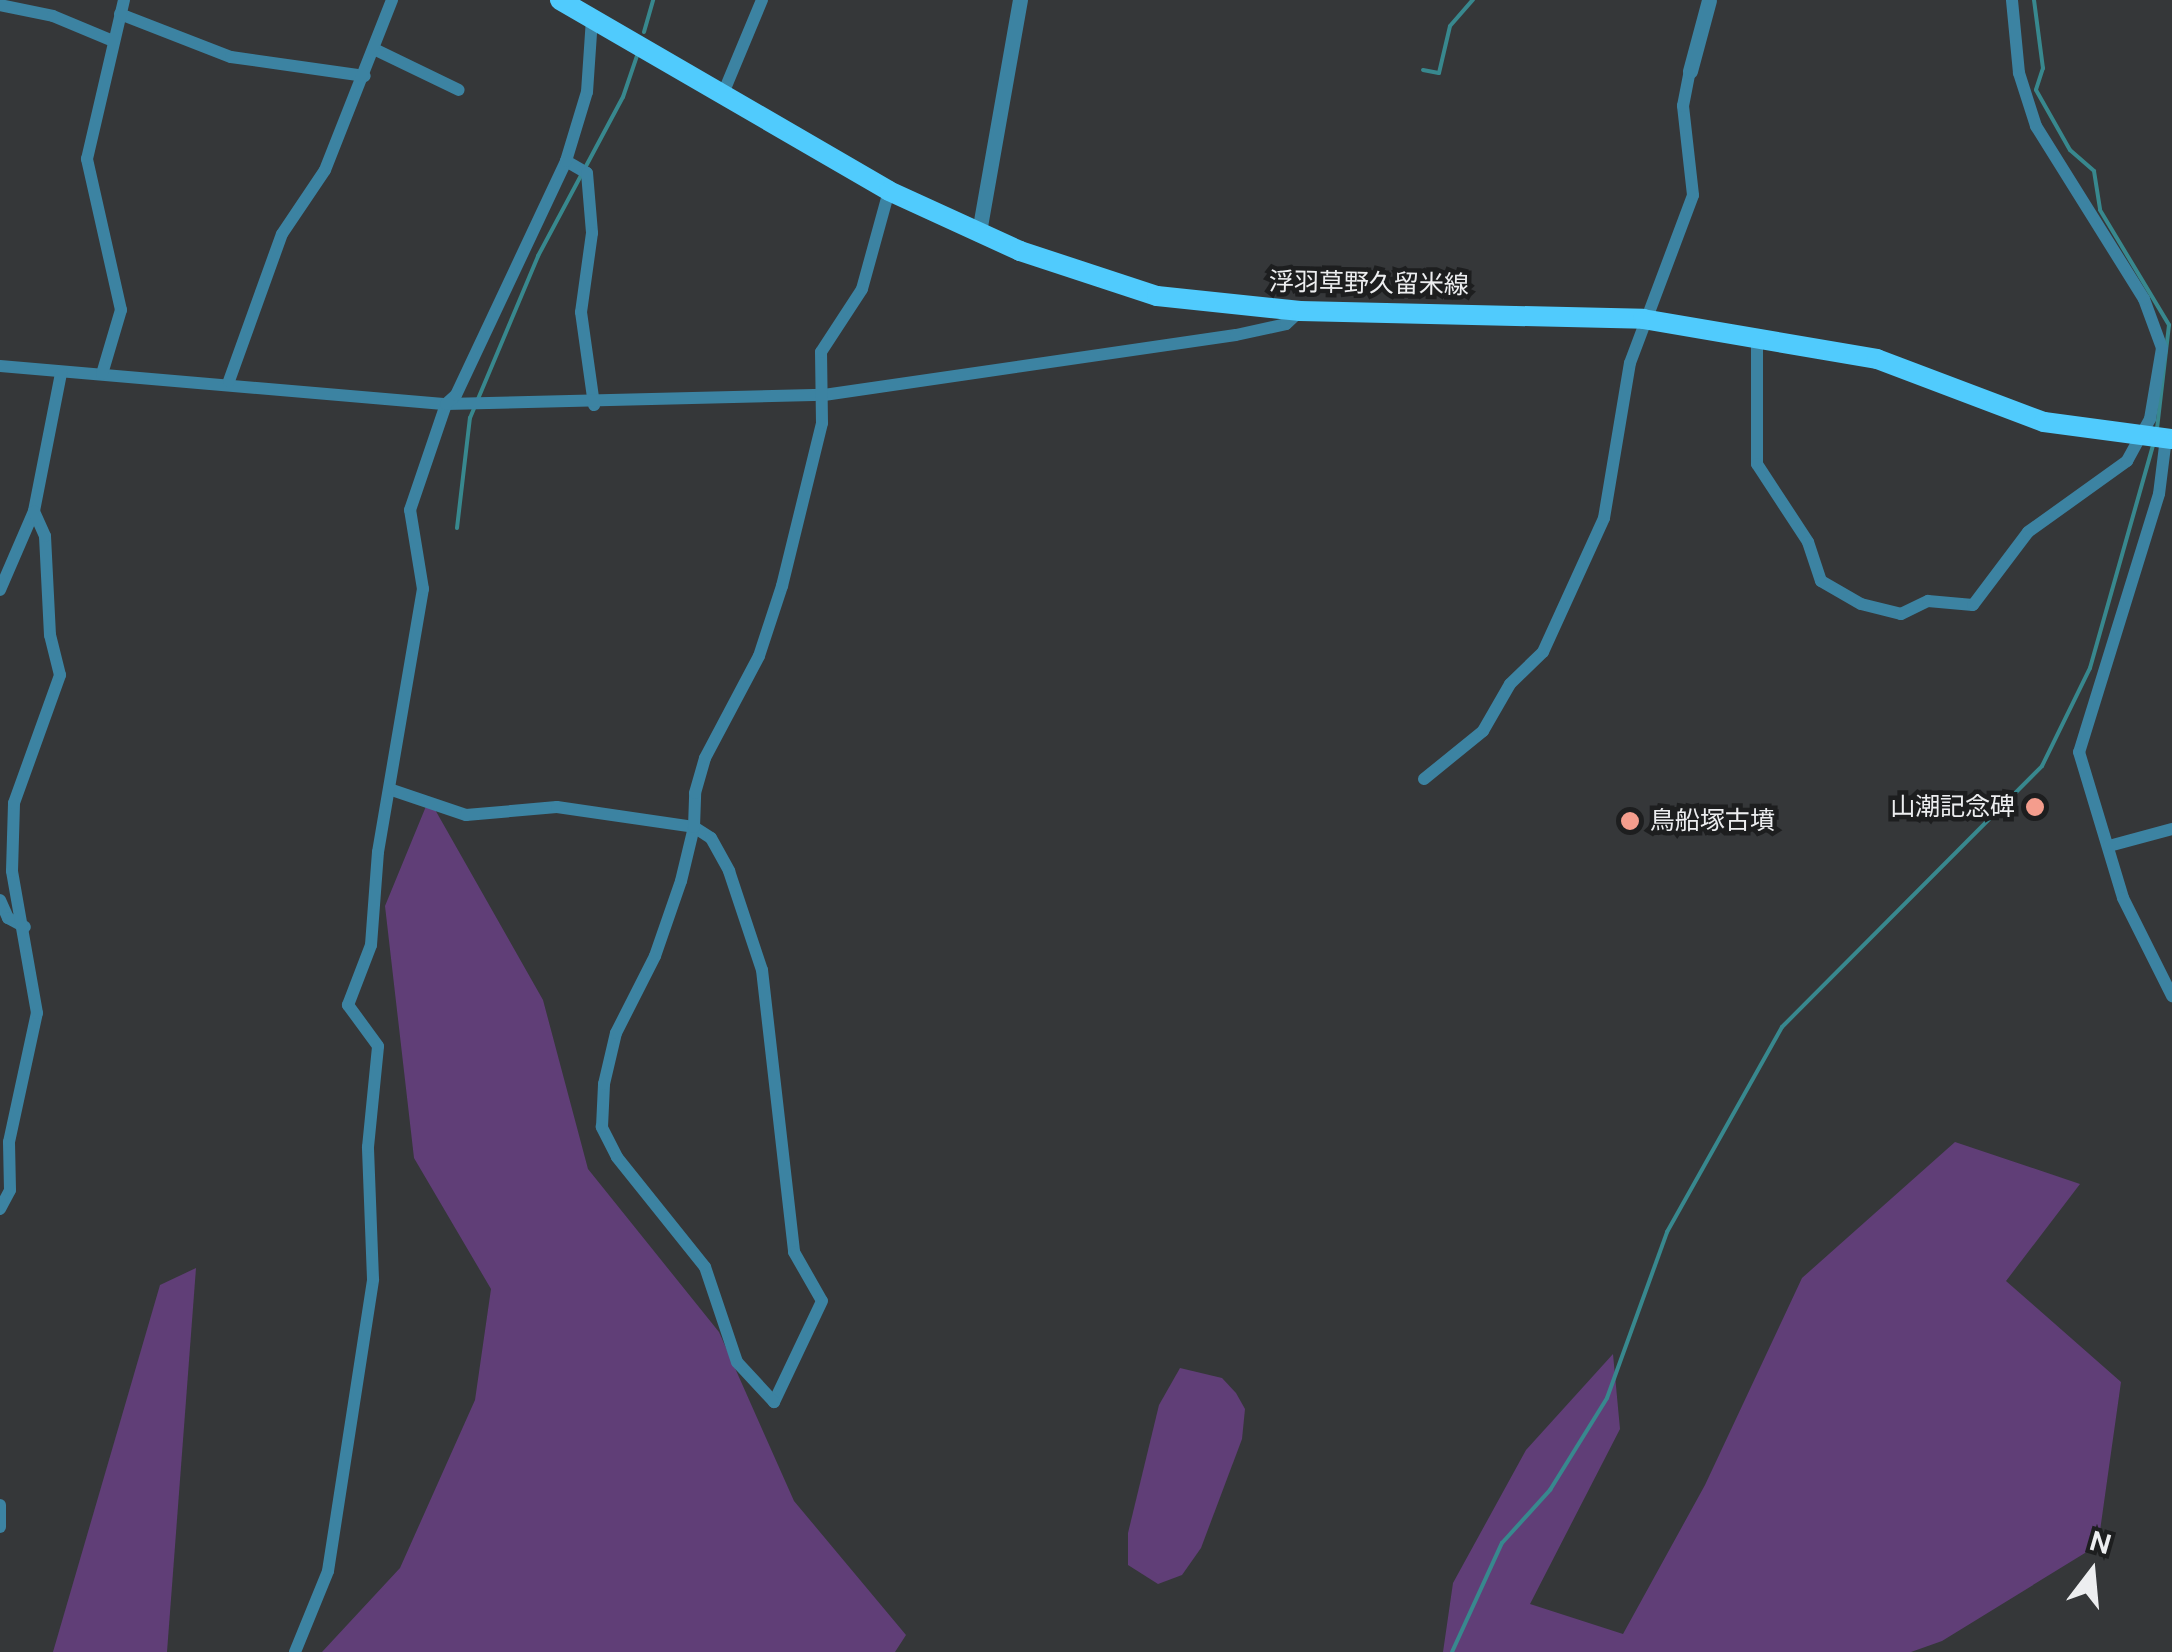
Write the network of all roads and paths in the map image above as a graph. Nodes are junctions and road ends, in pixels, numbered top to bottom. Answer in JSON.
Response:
{"nodes":[{"id":1,"x":124,"y":0,"type":"edge"},
{"id":2,"x":392,"y":0,"type":"edge"},
{"id":3,"x":560,"y":0,"type":"edge"},
{"id":4,"x":762,"y":0,"type":"edge"},
{"id":5,"x":1020,"y":0,"type":"edge"},
{"id":6,"x":1710,"y":0,"type":"edge"},
{"id":7,"x":2012,"y":0,"type":"edge"},
{"id":8,"x":0,"y":5,"type":"edge"},
{"id":9,"x":588,"y":11,"type":"edge"},
{"id":10,"x":120,"y":14,"type":"junction"},
{"id":11,"x":113,"y":41,"type":"junction"},
{"id":12,"x":374,"y":49,"type":"junction"},
{"id":13,"x":1690,"y":72,"type":"joint"},
{"id":14,"x":365,"y":76,"type":"junction"},
{"id":15,"x":459,"y":90,"type":"dead end"},
{"id":16,"x":722,"y":96,"type":"junction"},
{"id":17,"x":577,"y":168,"type":"junction"},
{"id":18,"x":889,"y":190,"type":"junction"},
{"id":19,"x":979,"y":232,"type":"junction"},
{"id":20,"x":1300,"y":312,"type":"junction"},
{"id":21,"x":1643,"y":320,"type":"junction"},
{"id":22,"x":1757,"y":337,"type":"junction"},
{"id":23,"x":2167,"y":343,"type":"edge"},
{"id":24,"x":0,"y":366,"type":"edge"},
{"id":25,"x":61,"y":373,"type":"junction"},
{"id":26,"x":102,"y":374,"type":"junction"},
{"id":27,"x":229,"y":381,"type":"junction"},
{"id":28,"x":824,"y":395,"type":"junction"},
{"id":29,"x":446,"y":404,"type":"junction"},
{"id":30,"x":594,"y":404,"type":"junction"},
{"id":31,"x":2161,"y":438,"type":"edge"},
{"id":32,"x":34,"y":510,"type":"junction"},
{"id":33,"x":0,"y":590,"type":"edge"},
{"id":34,"x":1424,"y":779,"type":"dead end"},
{"id":35,"x":392,"y":790,"type":"junction"},
{"id":36,"x":694,"y":827,"type":"junction"},
{"id":37,"x":2172,"y":829,"type":"edge"},
{"id":38,"x":2108,"y":846,"type":"junction"},
{"id":39,"x":0,"y":900,"type":"edge"},
{"id":40,"x":24,"y":927,"type":"junction"},
{"id":41,"x":2172,"y":996,"type":"edge"},
{"id":42,"x":0,"y":1209,"type":"edge"},
{"id":43,"x":0,"y":1506,"type":"edge"},
{"id":44,"x":0,"y":1527,"type":"edge"},
{"id":45,"x":296,"y":1652,"type":"edge"}],
"edges":[{"from":1,"to":10,"type":"street"},
{"from":2,"to":12,"type":"street"},
{"from":3,"to":9,"type":"main road","name":"浮羽草野久留米線"},
{"from":4,"to":16,"type":"street"},
{"from":5,"to":19,"type":"street"},
{"from":6,"to":13,"type":"street"},
{"from":7,"to":23,"type":"street"},
{"from":8,"to":11,"type":"street"},
{"from":9,"to":16,"type":"main road","name":"浮羽草野久留米線"},
{"from":9,"to":17,"type":"street"},
{"from":10,"to":11,"type":"street"},
{"from":10,"to":14,"type":"street"},
{"from":11,"to":26,"type":"street"},
{"from":12,"to":14,"type":"street"},
{"from":12,"to":15,"type":"street"},
{"from":13,"to":21,"type":"street"},
{"from":14,"to":27,"type":"street"},
{"from":16,"to":18,"type":"main road","name":"浮羽草野久留米線"},
{"from":17,"to":29,"type":"street"},
{"from":17,"to":30,"type":"street"},
{"from":18,"to":19,"type":"main road","name":"浮羽草野久留米線"},
{"from":18,"to":28,"type":"street"},
{"from":19,"to":20,"type":"main road","name":"浮羽草野久留米線"},
{"from":20,"to":21,"type":"main road","name":"浮羽草野久留米線"},
{"from":20,"to":28,"type":"street"},
{"from":21,"to":22,"type":"main road","name":"浮羽草野久留米線"},
{"from":21,"to":34,"type":"street"},
{"from":22,"to":31,"type":"main road","name":"浮羽草野久留米線"},
{"from":22,"to":31,"type":"street"},
{"from":23,"to":31,"type":"street"},
{"from":24,"to":25,"type":"street"},
{"from":25,"to":26,"type":"street"},
{"from":25,"to":32,"type":"street"},
{"from":26,"to":27,"type":"street"},
{"from":27,"to":29,"type":"street"},
{"from":28,"to":30,"type":"street"},
{"from":28,"to":36,"type":"street"},
{"from":29,"to":30,"type":"street"},
{"from":29,"to":35,"type":"street"},
{"from":31,"to":38,"type":"street"},
{"from":32,"to":33,"type":"street"},
{"from":32,"to":40,"type":"street"},
{"from":35,"to":36,"type":"street"},
{"from":35,"to":45,"type":"street"},
{"from":36,"to":36,"type":"street"},
{"from":37,"to":38,"type":"street"},
{"from":38,"to":41,"type":"street"},
{"from":39,"to":40,"type":"street"},
{"from":40,"to":42,"type":"street"},
{"from":43,"to":44,"type":"street"}]}
